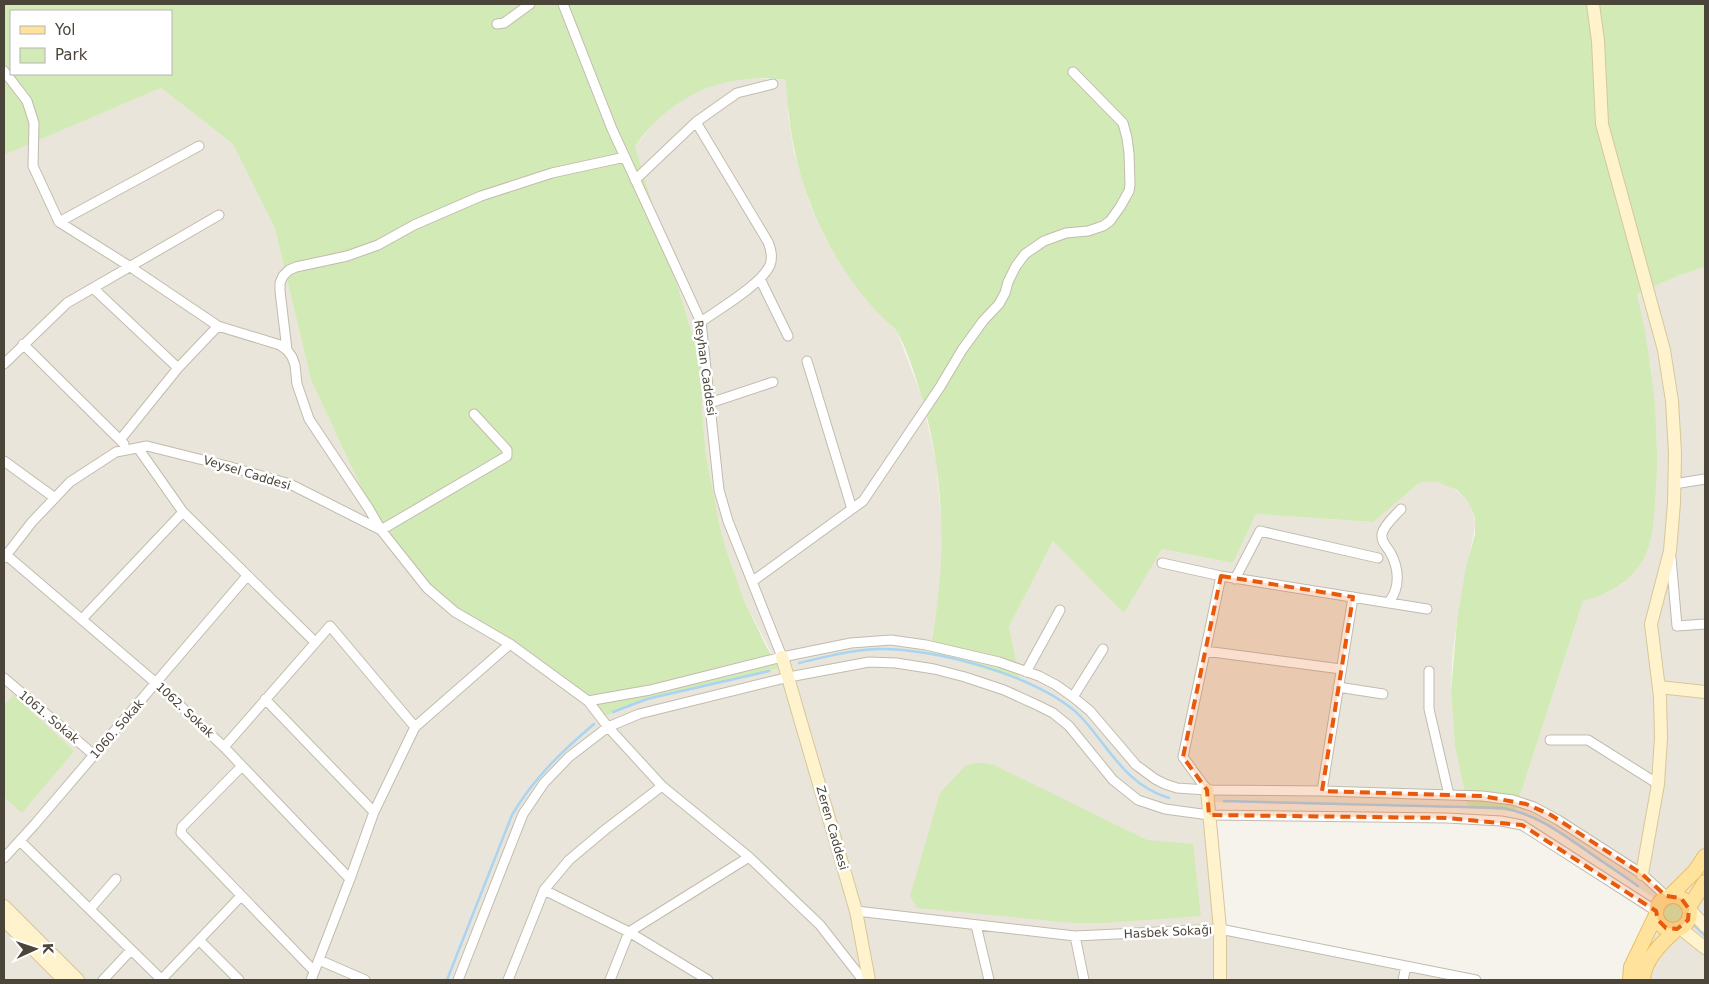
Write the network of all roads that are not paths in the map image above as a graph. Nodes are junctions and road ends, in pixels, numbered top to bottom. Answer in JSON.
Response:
{"nodes":[{"id":1,"x":530,"y":4,"type":"edge"},
{"id":2,"x":563,"y":4,"type":"edge"},
{"id":3,"x":1593,"y":4,"type":"edge"},
{"id":4,"x":497,"y":24,"type":"dead end"},
{"id":5,"x":4,"y":71,"type":"edge"},
{"id":6,"x":1073,"y":72,"type":"dead end"},
{"id":7,"x":773,"y":84,"type":"dead end"},
{"id":8,"x":696,"y":122,"type":"junction"},
{"id":9,"x":199,"y":146,"type":"dead end"},
{"id":10,"x":624,"y":157,"type":"junction"},
{"id":11,"x":635,"y":180,"type":"junction"},
{"id":12,"x":218,"y":215,"type":"dead end"},
{"id":13,"x":59,"y":222,"type":"junction"},
{"id":14,"x":129,"y":266,"type":"junction"},
{"id":15,"x":760,"y":279,"type":"junction"},
{"id":16,"x":93,"y":288,"type":"junction"},
{"id":17,"x":701,"y":322,"type":"junction"},
{"id":18,"x":218,"y":326,"type":"junction"},
{"id":19,"x":788,"y":336,"type":"dead end"},
{"id":20,"x":22,"y":344,"type":"junction"},
{"id":21,"x":287,"y":350,"type":"junction"},
{"id":22,"x":807,"y":361,"type":"dead end"},
{"id":23,"x":4,"y":364,"type":"edge"},
{"id":24,"x":178,"y":368,"type":"junction"},
{"id":25,"x":773,"y":382,"type":"dead end"},
{"id":26,"x":710,"y":403,"type":"junction"},
{"id":27,"x":474,"y":414,"type":"dead end"},
{"id":28,"x":120,"y":440,"type":"junction"},
{"id":29,"x":134,"y":449,"type":"junction"},
{"id":30,"x":4,"y":461,"type":"edge"},
{"id":31,"x":1705,"y":479,"type":"edge"},
{"id":32,"x":1674,"y":484,"type":"junction"},
{"id":33,"x":55,"y":498,"type":"junction"},
{"id":34,"x":852,"y":509,"type":"junction"},
{"id":35,"x":1401,"y":509,"type":"dead end"},
{"id":36,"x":183,"y":512,"type":"junction"},
{"id":37,"x":381,"y":530,"type":"junction"},
{"id":38,"x":1670,"y":551,"type":"junction"},
{"id":39,"x":5,"y":555,"type":"edge"},
{"id":40,"x":1378,"y":558,"type":"dead end"},
{"id":41,"x":1162,"y":563,"type":"dead end"},
{"id":42,"x":248,"y":576,"type":"junction"},
{"id":43,"x":1221,"y":576,"type":"junction"},
{"id":44,"x":1235,"y":578,"type":"junction"},
{"id":45,"x":753,"y":581,"type":"junction"},
{"id":46,"x":1353,"y":597,"type":"junction"},
{"id":47,"x":1388,"y":603,"type":"junction"},
{"id":48,"x":1427,"y":609,"type":"dead end"},
{"id":49,"x":1060,"y":610,"type":"dead end"},
{"id":50,"x":82,"y":619,"type":"junction"},
{"id":51,"x":1705,"y":624,"type":"edge"},
{"id":52,"x":315,"y":642,"type":"junction"},
{"id":53,"x":510,"y":644,"type":"junction"},
{"id":54,"x":1103,"y":650,"type":"dead end"},
{"id":55,"x":1205,"y":651,"type":"junction"},
{"id":56,"x":782,"y":657,"type":"junction"},
{"id":57,"x":1341,"y":669,"type":"junction"},
{"id":58,"x":1429,"y":671,"type":"dead end"},
{"id":59,"x":1026,"y":672,"type":"junction"},
{"id":60,"x":789,"y":677,"type":"junction"},
{"id":61,"x":4,"y":678,"type":"edge"},
{"id":62,"x":156,"y":683,"type":"junction"},
{"id":63,"x":1338,"y":687,"type":"junction"},
{"id":64,"x":1659,"y":692,"type":"junction"},
{"id":65,"x":1705,"y":692,"type":"edge"},
{"id":66,"x":1383,"y":694,"type":"dead end"},
{"id":67,"x":1074,"y":697,"type":"junction"},
{"id":68,"x":265,"y":699,"type":"junction"},
{"id":69,"x":588,"y":701,"type":"junction"},
{"id":70,"x":1705,"y":701,"type":"edge"},
{"id":71,"x":415,"y":727,"type":"junction"},
{"id":72,"x":608,"y":727,"type":"junction"},
{"id":73,"x":1550,"y":740,"type":"dead end"},
{"id":74,"x":224,"y":747,"type":"junction"},
{"id":75,"x":94,"y":755,"type":"junction"},
{"id":76,"x":242,"y":766,"type":"junction"},
{"id":77,"x":1658,"y":784,"type":"junction"},
{"id":78,"x":662,"y":786,"type":"junction"},
{"id":79,"x":1208,"y":790,"type":"junction"},
{"id":80,"x":1322,"y":791,"type":"junction"},
{"id":81,"x":1449,"y":795,"type":"junction"},
{"id":82,"x":374,"y":812,"type":"junction"},
{"id":83,"x":1209,"y":815,"type":"junction"},
{"id":84,"x":20,"y":841,"type":"junction"},
{"id":85,"x":1705,"y":856,"type":"edge"},
{"id":86,"x":4,"y":858,"type":"edge"},
{"id":87,"x":749,"y":858,"type":"junction"},
{"id":88,"x":1642,"y":874,"type":"junction"},
{"id":89,"x":116,"y":879,"type":"dead end"},
{"id":90,"x":350,"y":879,"type":"junction"},
{"id":91,"x":1705,"y":882,"type":"edge"},
{"id":92,"x":544,"y":890,"type":"junction"},
{"id":93,"x":241,"y":896,"type":"junction"},
{"id":94,"x":1668,"y":896,"type":"junction"},
{"id":95,"x":4,"y":906,"type":"edge"},
{"id":96,"x":1689,"y":908,"type":"junction"},
{"id":97,"x":90,"y":909,"type":"junction"},
{"id":98,"x":856,"y":912,"type":"junction"},
{"id":99,"x":1656,"y":913,"type":"junction"},
{"id":100,"x":4,"y":920,"type":"edge"},
{"id":101,"x":1704,"y":923,"type":"edge"},
{"id":102,"x":976,"y":925,"type":"junction"},
{"id":103,"x":1679,"y":928,"type":"junction"},
{"id":104,"x":1220,"y":929,"type":"junction"},
{"id":105,"x":629,"y":932,"type":"junction"},
{"id":106,"x":1076,"y":936,"type":"junction"},
{"id":107,"x":199,"y":940,"type":"junction"},
{"id":108,"x":1705,"y":948,"type":"edge"},
{"id":109,"x":131,"y":950,"type":"junction"},
{"id":110,"x":319,"y":960,"type":"junction"},
{"id":111,"x":1406,"y":966,"type":"junction"},
{"id":112,"x":312,"y":976,"type":"edge"},
{"id":113,"x":64,"y":980,"type":"edge"},
{"id":114,"x":78,"y":980,"type":"edge"},
{"id":115,"x":103,"y":980,"type":"edge"},
{"id":116,"x":162,"y":980,"type":"edge"},
{"id":117,"x":239,"y":980,"type":"edge"},
{"id":118,"x":365,"y":980,"type":"edge"},
{"id":119,"x":458,"y":980,"type":"edge"},
{"id":120,"x":508,"y":980,"type":"edge"},
{"id":121,"x":610,"y":980,"type":"edge"},
{"id":122,"x":708,"y":980,"type":"edge"},
{"id":123,"x":863,"y":980,"type":"edge"},
{"id":124,"x":869,"y":980,"type":"edge"},
{"id":125,"x":989,"y":980,"type":"edge"},
{"id":126,"x":1084,"y":980,"type":"edge"},
{"id":127,"x":1220,"y":980,"type":"edge"},
{"id":128,"x":1403,"y":980,"type":"edge"},
{"id":129,"x":1476,"y":980,"type":"edge"},
{"id":130,"x":1630,"y":980,"type":"edge"},
{"id":131,"x":1643,"y":980,"type":"edge"}],
"edges":[{"from":1,"to":4,"type":"street"},
{"from":2,"to":10,"type":"street","name":"Reyhan Caddesi"},
{"from":3,"to":32,"type":"street"},
{"from":5,"to":13,"type":"street"},
{"from":6,"to":34,"type":"street"},
{"from":7,"to":8,"type":"street"},
{"from":8,"to":11,"type":"street"},
{"from":8,"to":15,"type":"street"},
{"from":9,"to":13,"type":"street"},
{"from":10,"to":11,"type":"street","name":"Reyhan Caddesi"},
{"from":10,"to":21,"type":"street"},
{"from":11,"to":17,"type":"street","name":"Reyhan Caddesi"},
{"from":12,"to":14,"type":"street"},
{"from":13,"to":14,"type":"street"},
{"from":14,"to":16,"type":"street"},
{"from":14,"to":18,"type":"street"},
{"from":15,"to":17,"type":"street"},
{"from":15,"to":19,"type":"street"},
{"from":16,"to":20,"type":"street"},
{"from":16,"to":24,"type":"street"},
{"from":17,"to":26,"type":"street","name":"Reyhan Caddesi"},
{"from":18,"to":21,"type":"street"},
{"from":18,"to":24,"type":"street"},
{"from":20,"to":23,"type":"street"},
{"from":20,"to":28,"type":"street"},
{"from":21,"to":37,"type":"street"},
{"from":22,"to":34,"type":"street"},
{"from":24,"to":28,"type":"street"},
{"from":25,"to":26,"type":"street"},
{"from":26,"to":45,"type":"street","name":"Reyhan Caddesi"},
{"from":27,"to":37,"type":"street"},
{"from":28,"to":29,"type":"street"},
{"from":29,"to":33,"type":"street","name":"Veysel Caddesi"},
{"from":29,"to":36,"type":"street"},
{"from":29,"to":37,"type":"street","name":"Veysel Caddesi"},
{"from":30,"to":33,"type":"street"},
{"from":31,"to":32,"type":"street"},
{"from":32,"to":38,"type":"street"},
{"from":33,"to":39,"type":"street","name":"Veysel Caddesi"},
{"from":34,"to":45,"type":"street"},
{"from":35,"to":47,"type":"street"},
{"from":36,"to":42,"type":"street"},
{"from":36,"to":50,"type":"street"},
{"from":37,"to":53,"type":"street","name":"Veysel Caddesi"},
{"from":38,"to":51,"type":"street"},
{"from":38,"to":64,"type":"street"},
{"from":39,"to":50,"type":"street","name":"1062. Sokak"},
{"from":40,"to":44,"type":"street"},
{"from":41,"to":43,"type":"street"},
{"from":42,"to":52,"type":"street"},
{"from":42,"to":62,"type":"street","name":"1060. Sokak"},
{"from":43,"to":44,"type":"street"},
{"from":43,"to":55,"type":"street"},
{"from":44,"to":46,"type":"street"},
{"from":45,"to":56,"type":"street","name":"Reyhan Caddesi"},
{"from":46,"to":47,"type":"street"},
{"from":46,"to":57,"type":"street"},
{"from":47,"to":48,"type":"street"},
{"from":49,"to":59,"type":"street"},
{"from":50,"to":62,"type":"street","name":"1062. Sokak"},
{"from":52,"to":68,"type":"street"},
{"from":52,"to":71,"type":"street"},
{"from":53,"to":69,"type":"street","name":"Veysel Caddesi"},
{"from":53,"to":71,"type":"street"},
{"from":54,"to":67,"type":"street"},
{"from":55,"to":57,"type":"street"},
{"from":55,"to":79,"type":"street"},
{"from":56,"to":59,"type":"street"},
{"from":56,"to":60,"type":"street","name":"Zeren Caddesi"},
{"from":56,"to":69,"type":"street"},
{"from":57,"to":63,"type":"street"},
{"from":58,"to":81,"type":"street"},
{"from":59,"to":67,"type":"street"},
{"from":60,"to":72,"type":"street"},
{"from":60,"to":83,"type":"street"},
{"from":60,"to":98,"type":"street","name":"Zeren Caddesi"},
{"from":61,"to":75,"type":"street","name":"1061. Sokak"},
{"from":62,"to":74,"type":"street","name":"1062. Sokak"},
{"from":62,"to":75,"type":"street","name":"1060. Sokak"},
{"from":63,"to":66,"type":"street"},
{"from":63,"to":80,"type":"street"},
{"from":64,"to":65,"type":"street"},
{"from":64,"to":70,"type":"street"},
{"from":64,"to":77,"type":"street"},
{"from":67,"to":79,"type":"street"},
{"from":68,"to":74,"type":"street"},
{"from":68,"to":82,"type":"street"},
{"from":69,"to":72,"type":"street","name":"Veysel Caddesi"},
{"from":71,"to":82,"type":"street"},
{"from":72,"to":78,"type":"street","name":"Veysel Caddesi"},
{"from":72,"to":119,"type":"street"},
{"from":73,"to":77,"type":"street"},
{"from":74,"to":76,"type":"street","name":"1062. Sokak"},
{"from":75,"to":84,"type":"street","name":"1060. Sokak"},
{"from":76,"to":90,"type":"street","name":"1062. Sokak"},
{"from":76,"to":93,"type":"street"},
{"from":77,"to":88,"type":"street"},
{"from":78,"to":87,"type":"street","name":"Veysel Caddesi"},
{"from":78,"to":92,"type":"street"},
{"from":79,"to":80,"type":"street"},
{"from":79,"to":83,"type":"street"},
{"from":80,"to":81,"type":"street"},
{"from":81,"to":88,"type":"street"},
{"from":82,"to":90,"type":"street"},
{"from":83,"to":99,"type":"street"},
{"from":83,"to":104,"type":"street"},
{"from":84,"to":86,"type":"street","name":"1060. Sokak"},
{"from":84,"to":97,"type":"street"},
{"from":85,"to":94,"type":"main road"},
{"from":87,"to":105,"type":"street"},
{"from":87,"to":123,"type":"street","name":"Veysel Caddesi"},
{"from":88,"to":94,"type":"street"},
{"from":89,"to":97,"type":"street"},
{"from":90,"to":110,"type":"street"},
{"from":91,"to":96,"type":"main road"},
{"from":92,"to":105,"type":"street"},
{"from":92,"to":120,"type":"street"},
{"from":93,"to":107,"type":"street"},
{"from":93,"to":112,"type":"street"},
{"from":94,"to":96,"type":"main road"},
{"from":94,"to":99,"type":"main road"},
{"from":95,"to":114,"type":"street"},
{"from":96,"to":101,"type":"street"},
{"from":96,"to":103,"type":"main road"},
{"from":97,"to":109,"type":"street"},
{"from":98,"to":102,"type":"street","name":"Hasbek Sokağı"},
{"from":98,"to":124,"type":"street","name":"Zeren Caddesi"},
{"from":99,"to":103,"type":"main road"},
{"from":99,"to":130,"type":"main road"},
{"from":100,"to":113,"type":"street"},
{"from":102,"to":106,"type":"street","name":"Hasbek Sokağı"},
{"from":102,"to":125,"type":"street"},
{"from":103,"to":108,"type":"street"},
{"from":103,"to":131,"type":"main road"},
{"from":104,"to":106,"type":"street","name":"Hasbek Sokağı"},
{"from":104,"to":111,"type":"street","name":"Hasbek Sokağı"},
{"from":104,"to":127,"type":"street"},
{"from":105,"to":121,"type":"street"},
{"from":105,"to":122,"type":"street"},
{"from":106,"to":126,"type":"street"},
{"from":107,"to":116,"type":"street"},
{"from":107,"to":117,"type":"street"},
{"from":109,"to":115,"type":"street"},
{"from":109,"to":116,"type":"street"},
{"from":110,"to":112,"type":"street"},
{"from":110,"to":118,"type":"street"},
{"from":111,"to":128,"type":"street"},
{"from":111,"to":129,"type":"street","name":"Hasbek Sokağı"}]}
